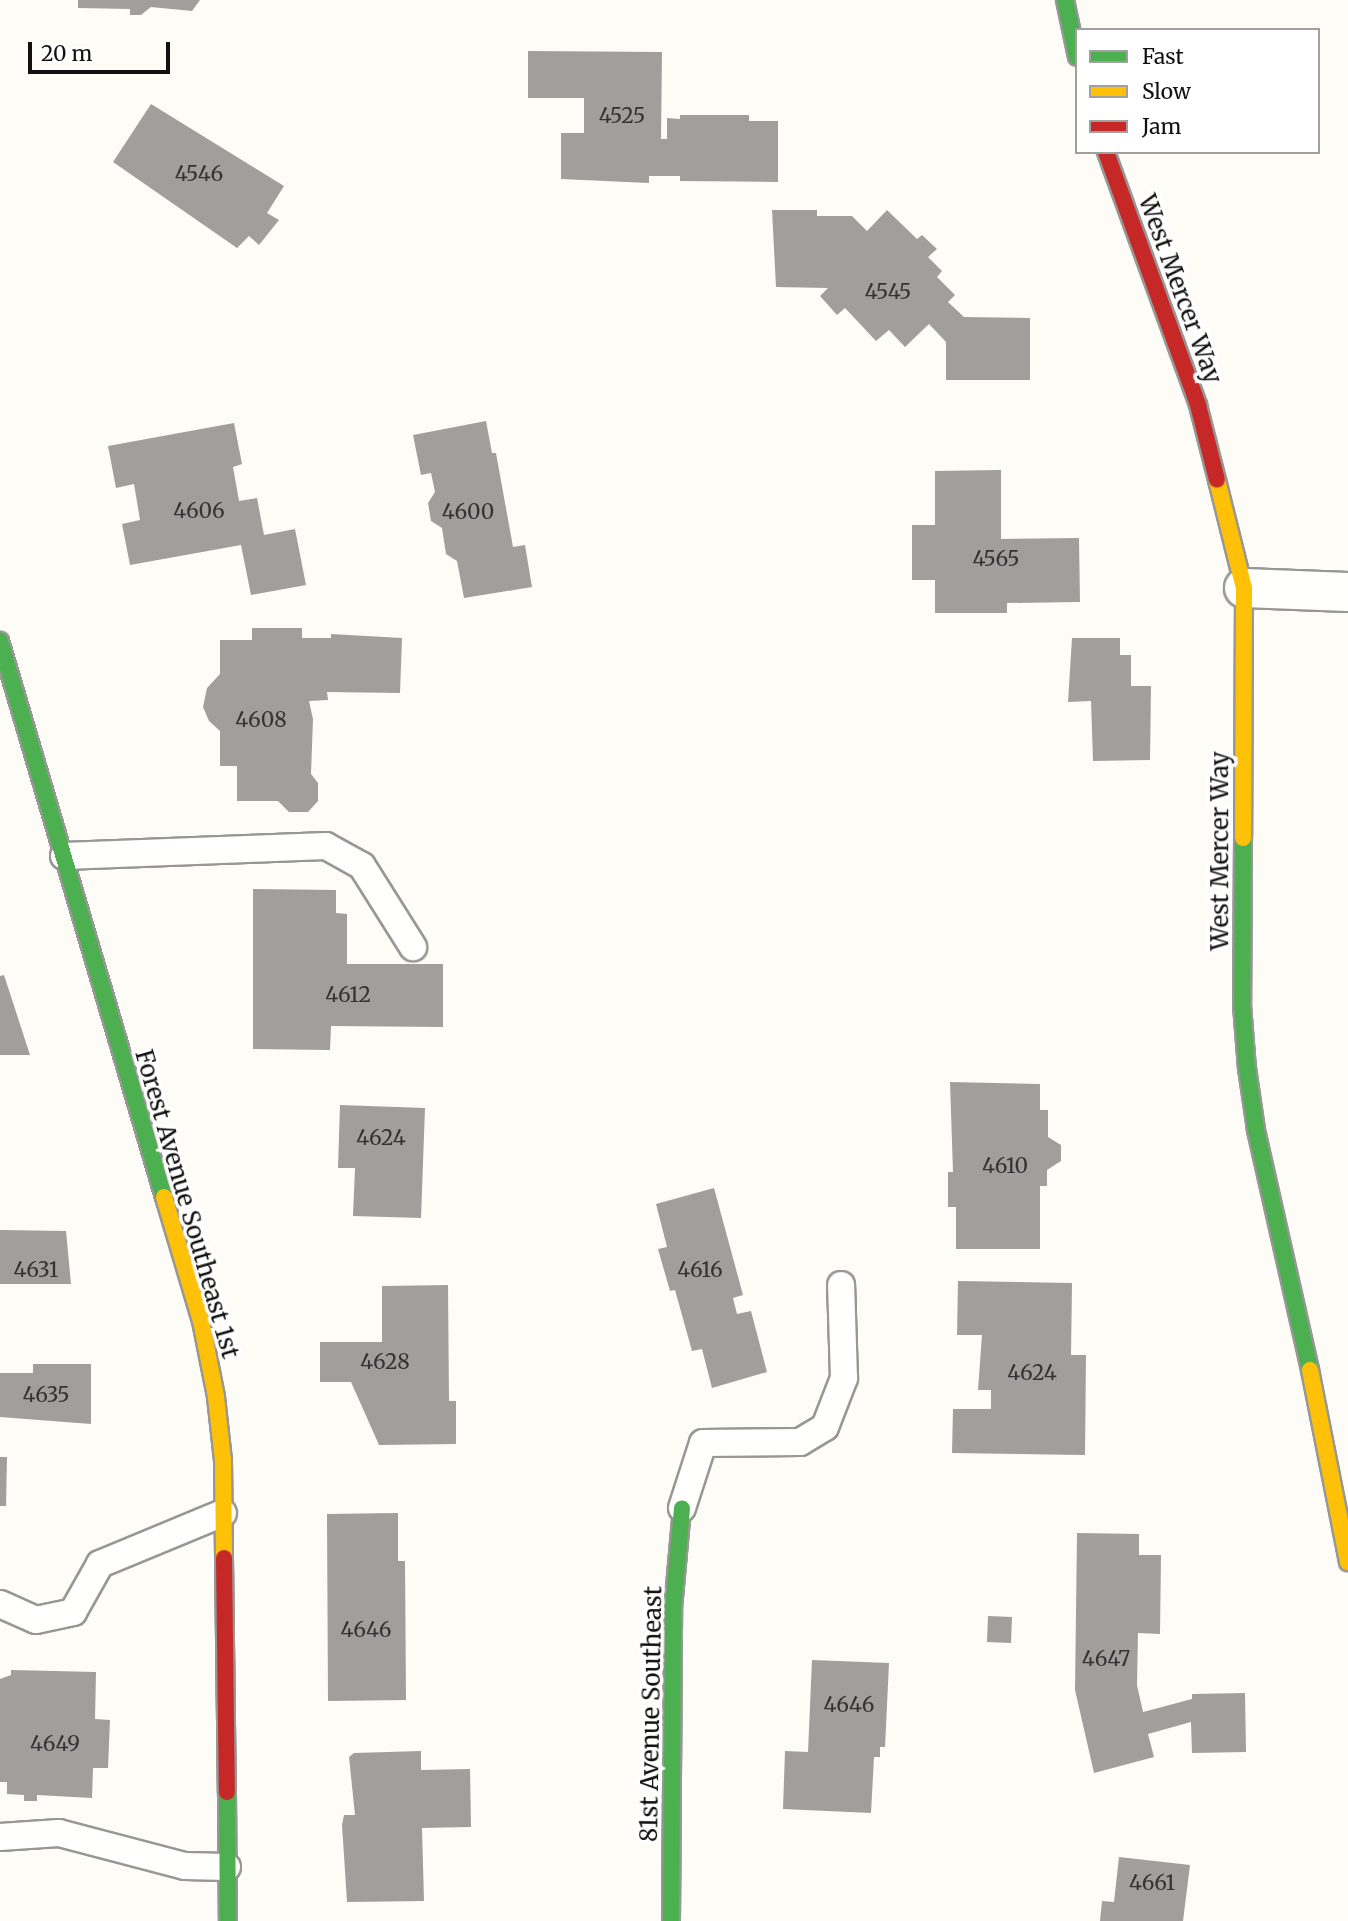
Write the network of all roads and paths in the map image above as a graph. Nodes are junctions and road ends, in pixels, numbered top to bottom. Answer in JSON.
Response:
{"nodes":[{"id":1,"x":1065,"y":0,"type":"edge"},
{"id":2,"x":1075,"y":48,"type":"edge"},
{"id":3,"x":1107,"y":154,"type":"edge"},
{"id":4,"x":1244,"y":588,"type":"junction"},
{"id":5,"x":1348,"y":592,"type":"edge"},
{"id":6,"x":0,"y":641,"type":"edge"},
{"id":7,"x":64,"y":856,"type":"junction"},
{"id":8,"x":413,"y":947,"type":"dead end"},
{"id":9,"x":841,"y":1285,"type":"dead end"},
{"id":10,"x":682,"y":1508,"type":"joint"},
{"id":11,"x":223,"y":1513,"type":"junction"},
{"id":12,"x":1348,"y":1562,"type":"edge"},
{"id":13,"x":0,"y":1604,"type":"edge"},
{"id":14,"x":0,"y":1837,"type":"edge"},
{"id":15,"x":227,"y":1867,"type":"junction"},
{"id":16,"x":228,"y":1921,"type":"edge"},
{"id":17,"x":671,"y":1921,"type":"edge"}],
"edges":[{"from":1,"to":2,"type":"street"},
{"from":3,"to":4,"type":"street","name":"West Mercer Way"},
{"from":4,"to":5,"type":"street"},
{"from":4,"to":12,"type":"street","name":"West Mercer Way"},
{"from":6,"to":7,"type":"street","name":"Forest Avenue Southeast 1st"},
{"from":7,"to":8,"type":"lane"},
{"from":7,"to":11,"type":"street","name":"Forest Avenue Southeast 1st"},
{"from":9,"to":10,"type":"lane"},
{"from":10,"to":17,"type":"street","name":"81st Avenue Southeast"},
{"from":11,"to":13,"type":"lane"},
{"from":11,"to":15,"type":"street","name":"Forest Avenue Southeast 1st"},
{"from":14,"to":15,"type":"lane"},
{"from":15,"to":16,"type":"street","name":"Forest Avenue Southeast 1st"}]}
